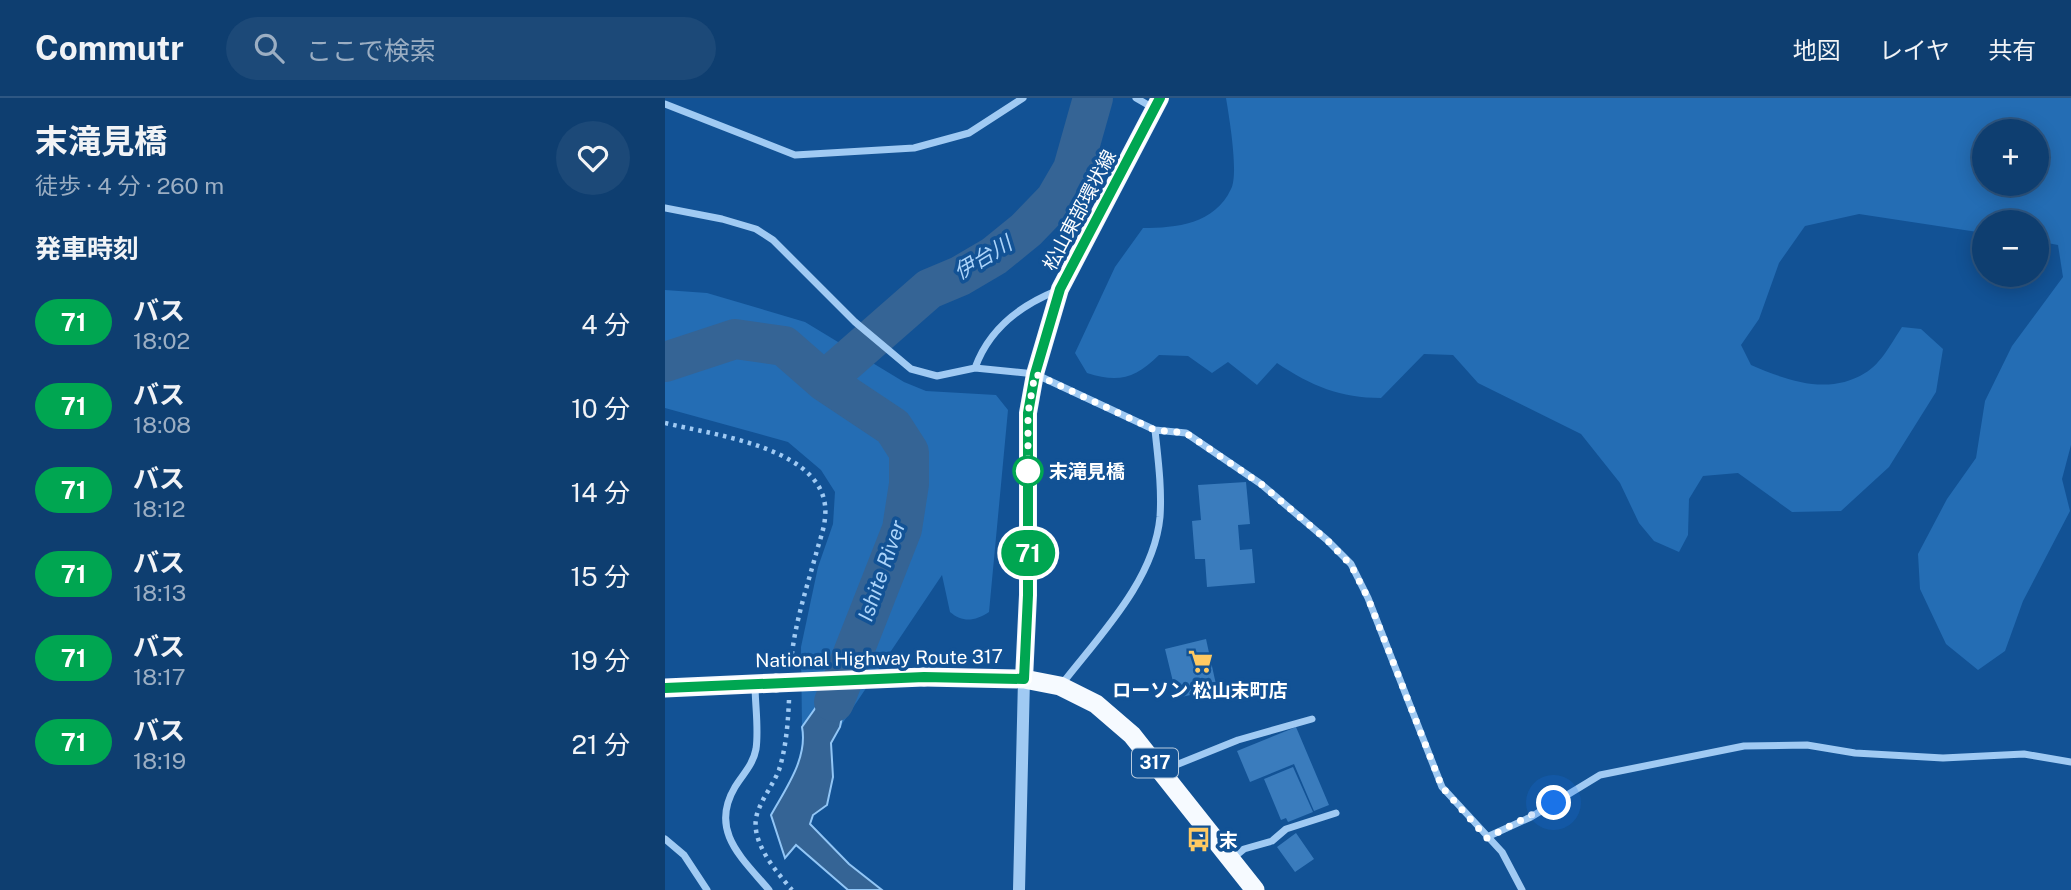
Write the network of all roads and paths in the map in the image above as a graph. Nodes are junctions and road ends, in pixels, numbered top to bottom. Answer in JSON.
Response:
{"nodes":[{"id":1,"x":1023,"y":98,"type":"edge"},
{"id":2,"x":1136,"y":98,"type":"edge"},
{"id":3,"x":665,"y":104,"type":"edge"},
{"id":4,"x":1158,"y":104,"type":"edge"},
{"id":5,"x":665,"y":208,"type":"edge"},
{"id":6,"x":1060,"y":289,"type":"junction"},
{"id":7,"x":975,"y":368,"type":"junction"},
{"id":8,"x":1035,"y":374,"type":"junction"},
{"id":9,"x":665,"y":423,"type":"edge"},
{"id":10,"x":1155,"y":430,"type":"junction"},
{"id":11,"x":791,"y":665,"type":"dead end"},
{"id":12,"x":1024,"y":679,"type":"junction"},
{"id":13,"x":755,"y":684,"type":"junction"},
{"id":14,"x":1061,"y":686,"type":"junction"},
{"id":15,"x":783,"y":687,"type":"junction"},
{"id":16,"x":665,"y":688,"type":"edge"},
{"id":17,"x":1312,"y":719,"type":"dead end"},
{"id":18,"x":2071,"y":762,"type":"edge"},
{"id":19,"x":1161,"y":771,"type":"junction"},
{"id":20,"x":1336,"y":813,"type":"dead end"},
{"id":21,"x":1487,"y":838,"type":"junction"},
{"id":22,"x":665,"y":839,"type":"edge"},
{"id":23,"x":1231,"y":860,"type":"junction"},
{"id":24,"x":707,"y":890,"type":"edge"},
{"id":25,"x":769,"y":890,"type":"edge"},
{"id":26,"x":792,"y":890,"type":"edge"},
{"id":27,"x":1019,"y":890,"type":"edge"},
{"id":28,"x":1255,"y":890,"type":"edge"},
{"id":29,"x":1522,"y":890,"type":"edge"}],
"edges":[{"from":1,"to":3,"type":"street"},
{"from":2,"to":4,"type":"street"},
{"from":4,"to":6,"type":"main road","name":"松山東部環状線"},
{"from":5,"to":7,"type":"street"},
{"from":6,"to":7,"type":"street"},
{"from":6,"to":8,"type":"main road","name":"松山東部環状線"},
{"from":7,"to":8,"type":"street"},
{"from":8,"to":10,"type":"street"},
{"from":8,"to":12,"type":"main road","name":"松山東部環状線"},
{"from":9,"to":11,"type":"path"},
{"from":10,"to":14,"type":"street"},
{"from":10,"to":21,"type":"street"},
{"from":12,"to":14,"type":"highway","name":"National Highway Route 317","number":"317"},
{"from":12,"to":15,"type":"highway","name":"National Highway Route 317","number":"317","bridge":true},
{"from":12,"to":27,"type":"street"},
{"from":13,"to":15,"type":"highway","name":"National Highway Route 317","number":"317"},
{"from":13,"to":16,"type":"highway","name":"National Highway Route 317","number":"317"},
{"from":13,"to":25,"type":"street"},
{"from":14,"to":19,"type":"highway","name":"National Highway Route 317","number":"317"},
{"from":15,"to":26,"type":"path"},
{"from":17,"to":19,"type":"street"},
{"from":18,"to":21,"type":"street"},
{"from":19,"to":23,"type":"highway","name":"National Highway Route 317","number":"317"},
{"from":20,"to":23,"type":"street"},
{"from":21,"to":29,"type":"street"},
{"from":22,"to":24,"type":"street"},
{"from":23,"to":28,"type":"highway","name":"National Highway Route 317","number":"317"}]}
